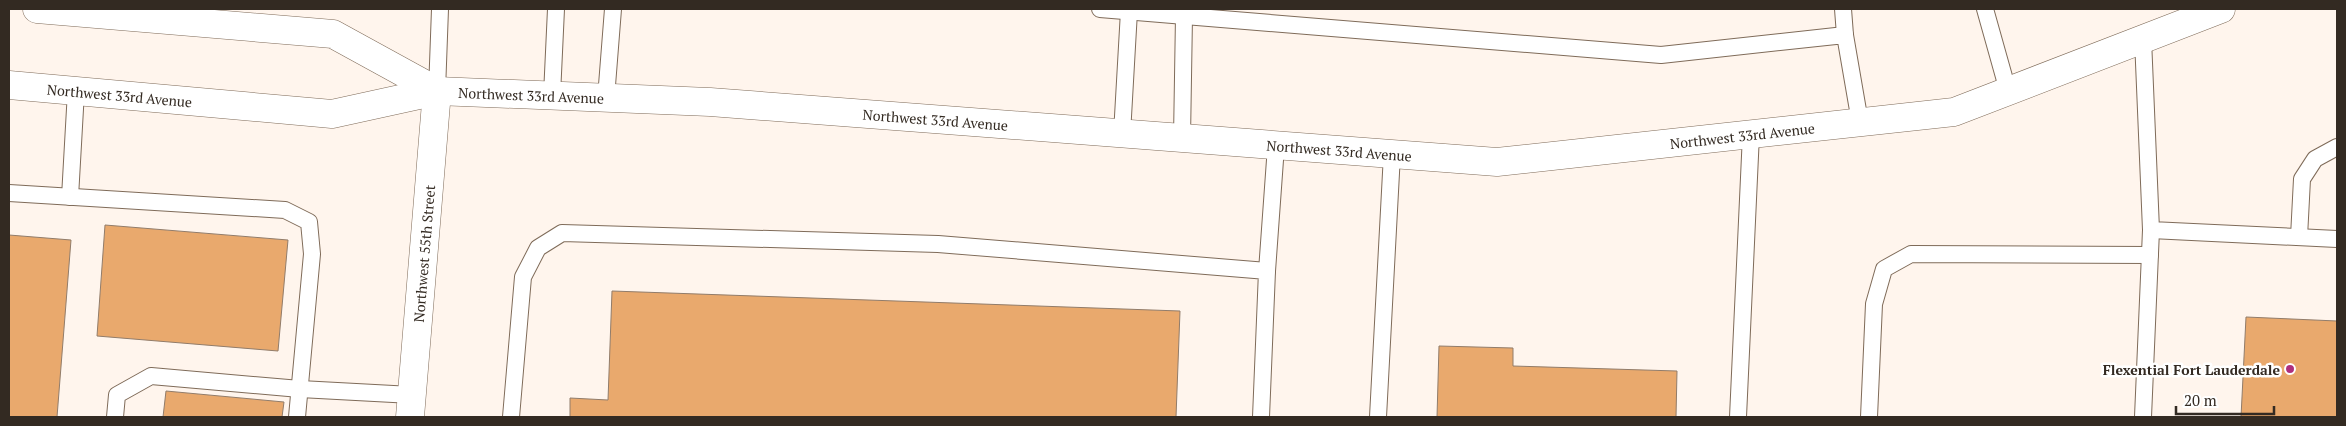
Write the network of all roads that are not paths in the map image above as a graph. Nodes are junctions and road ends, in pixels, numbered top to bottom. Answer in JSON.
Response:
{"nodes":[{"id":1,"x":37,"y":9,"type":"edge"},
{"id":2,"x":440,"y":9,"type":"edge"},
{"id":3,"x":556,"y":9,"type":"edge"},
{"id":4,"x":613,"y":9,"type":"edge"},
{"id":5,"x":1100,"y":9,"type":"edge"},
{"id":6,"x":1105,"y":9,"type":"edge"},
{"id":7,"x":1843,"y":9,"type":"edge"},
{"id":8,"x":1985,"y":9,"type":"edge"},
{"id":9,"x":2221,"y":9,"type":"edge"},
{"id":10,"x":1129,"y":11,"type":"junction"},
{"id":11,"x":1211,"y":13,"type":"edge"},
{"id":12,"x":1184,"y":16,"type":"junction"},
{"id":13,"x":1845,"y":35,"type":"junction"},
{"id":14,"x":2143,"y":39,"type":"junction"},
{"id":15,"x":9,"y":86,"type":"edge"},
{"id":16,"x":76,"y":91,"type":"junction"},
{"id":17,"x":437,"y":91,"type":"junction"},
{"id":18,"x":2008,"y":91,"type":"junction"},
{"id":19,"x":552,"y":95,"type":"junction"},
{"id":20,"x":606,"y":98,"type":"junction"},
{"id":21,"x":1860,"y":122,"type":"junction"},
{"id":22,"x":1122,"y":134,"type":"junction"},
{"id":23,"x":1751,"y":134,"type":"junction"},
{"id":24,"x":1182,"y":138,"type":"junction"},
{"id":25,"x":1276,"y":146,"type":"junction"},
{"id":26,"x":2337,"y":147,"type":"edge"},
{"id":27,"x":1392,"y":154,"type":"junction"},
{"id":28,"x":9,"y":193,"type":"edge"},
{"id":29,"x":70,"y":197,"type":"junction"},
{"id":30,"x":2151,"y":230,"type":"junction"},
{"id":31,"x":2299,"y":238,"type":"junction"},
{"id":32,"x":2337,"y":239,"type":"edge"},
{"id":33,"x":2150,"y":255,"type":"junction"},
{"id":34,"x":1267,"y":271,"type":"junction"},
{"id":35,"x":300,"y":389,"type":"junction"},
{"id":36,"x":411,"y":406,"type":"edge"},
{"id":37,"x":114,"y":417,"type":"edge"},
{"id":38,"x":297,"y":417,"type":"edge"},
{"id":39,"x":511,"y":417,"type":"edge"},
{"id":40,"x":1261,"y":417,"type":"edge"},
{"id":41,"x":1378,"y":417,"type":"edge"},
{"id":42,"x":1738,"y":417,"type":"edge"},
{"id":43,"x":1869,"y":417,"type":"edge"},
{"id":44,"x":2143,"y":417,"type":"edge"}],
"edges":[{"from":1,"to":17,"type":"street","name":"Northwest 33rd Avenue"},
{"from":2,"to":17,"type":"lane"},
{"from":3,"to":19,"type":"lane"},
{"from":4,"to":20,"type":"lane"},
{"from":5,"to":6,"type":"lane"},
{"from":6,"to":10,"type":"lane"},
{"from":7,"to":13,"type":"lane"},
{"from":8,"to":18,"type":"lane"},
{"from":9,"to":14,"type":"street","name":"Northwest 33rd Avenue"},
{"from":10,"to":12,"type":"lane"},
{"from":10,"to":22,"type":"lane"},
{"from":11,"to":12,"type":"lane"},
{"from":11,"to":13,"type":"lane"},
{"from":12,"to":24,"type":"lane"},
{"from":13,"to":21,"type":"lane"},
{"from":14,"to":18,"type":"street","name":"Northwest 33rd Avenue"},
{"from":14,"to":30,"type":"lane"},
{"from":15,"to":16,"type":"street","name":"Northwest 33rd Avenue"},
{"from":16,"to":17,"type":"street","name":"Northwest 33rd Avenue"},
{"from":16,"to":29,"type":"lane"},
{"from":17,"to":19,"type":"street","name":"Northwest 33rd Avenue"},
{"from":17,"to":36,"type":"street","name":"Northwest 55th Street"},
{"from":18,"to":21,"type":"street","name":"Northwest 33rd Avenue"},
{"from":19,"to":20,"type":"street","name":"Northwest 33rd Avenue"},
{"from":20,"to":22,"type":"street","name":"Northwest 33rd Avenue"},
{"from":21,"to":23,"type":"street","name":"Northwest 33rd Avenue"},
{"from":22,"to":24,"type":"street","name":"Northwest 33rd Avenue"},
{"from":23,"to":27,"type":"street","name":"Northwest 33rd Avenue"},
{"from":23,"to":42,"type":"lane"},
{"from":24,"to":25,"type":"street","name":"Northwest 33rd Avenue"},
{"from":25,"to":27,"type":"street","name":"Northwest 33rd Avenue"},
{"from":25,"to":34,"type":"lane"},
{"from":26,"to":31,"type":"lane"},
{"from":27,"to":41,"type":"lane"},
{"from":28,"to":29,"type":"lane"},
{"from":29,"to":35,"type":"lane"},
{"from":30,"to":31,"type":"lane"},
{"from":30,"to":33,"type":"lane"},
{"from":31,"to":32,"type":"lane"},
{"from":33,"to":43,"type":"lane"},
{"from":33,"to":44,"type":"lane"},
{"from":34,"to":39,"type":"lane"},
{"from":34,"to":40,"type":"lane"},
{"from":35,"to":36,"type":"lane"},
{"from":35,"to":37,"type":"lane"},
{"from":35,"to":38,"type":"lane"}]}
